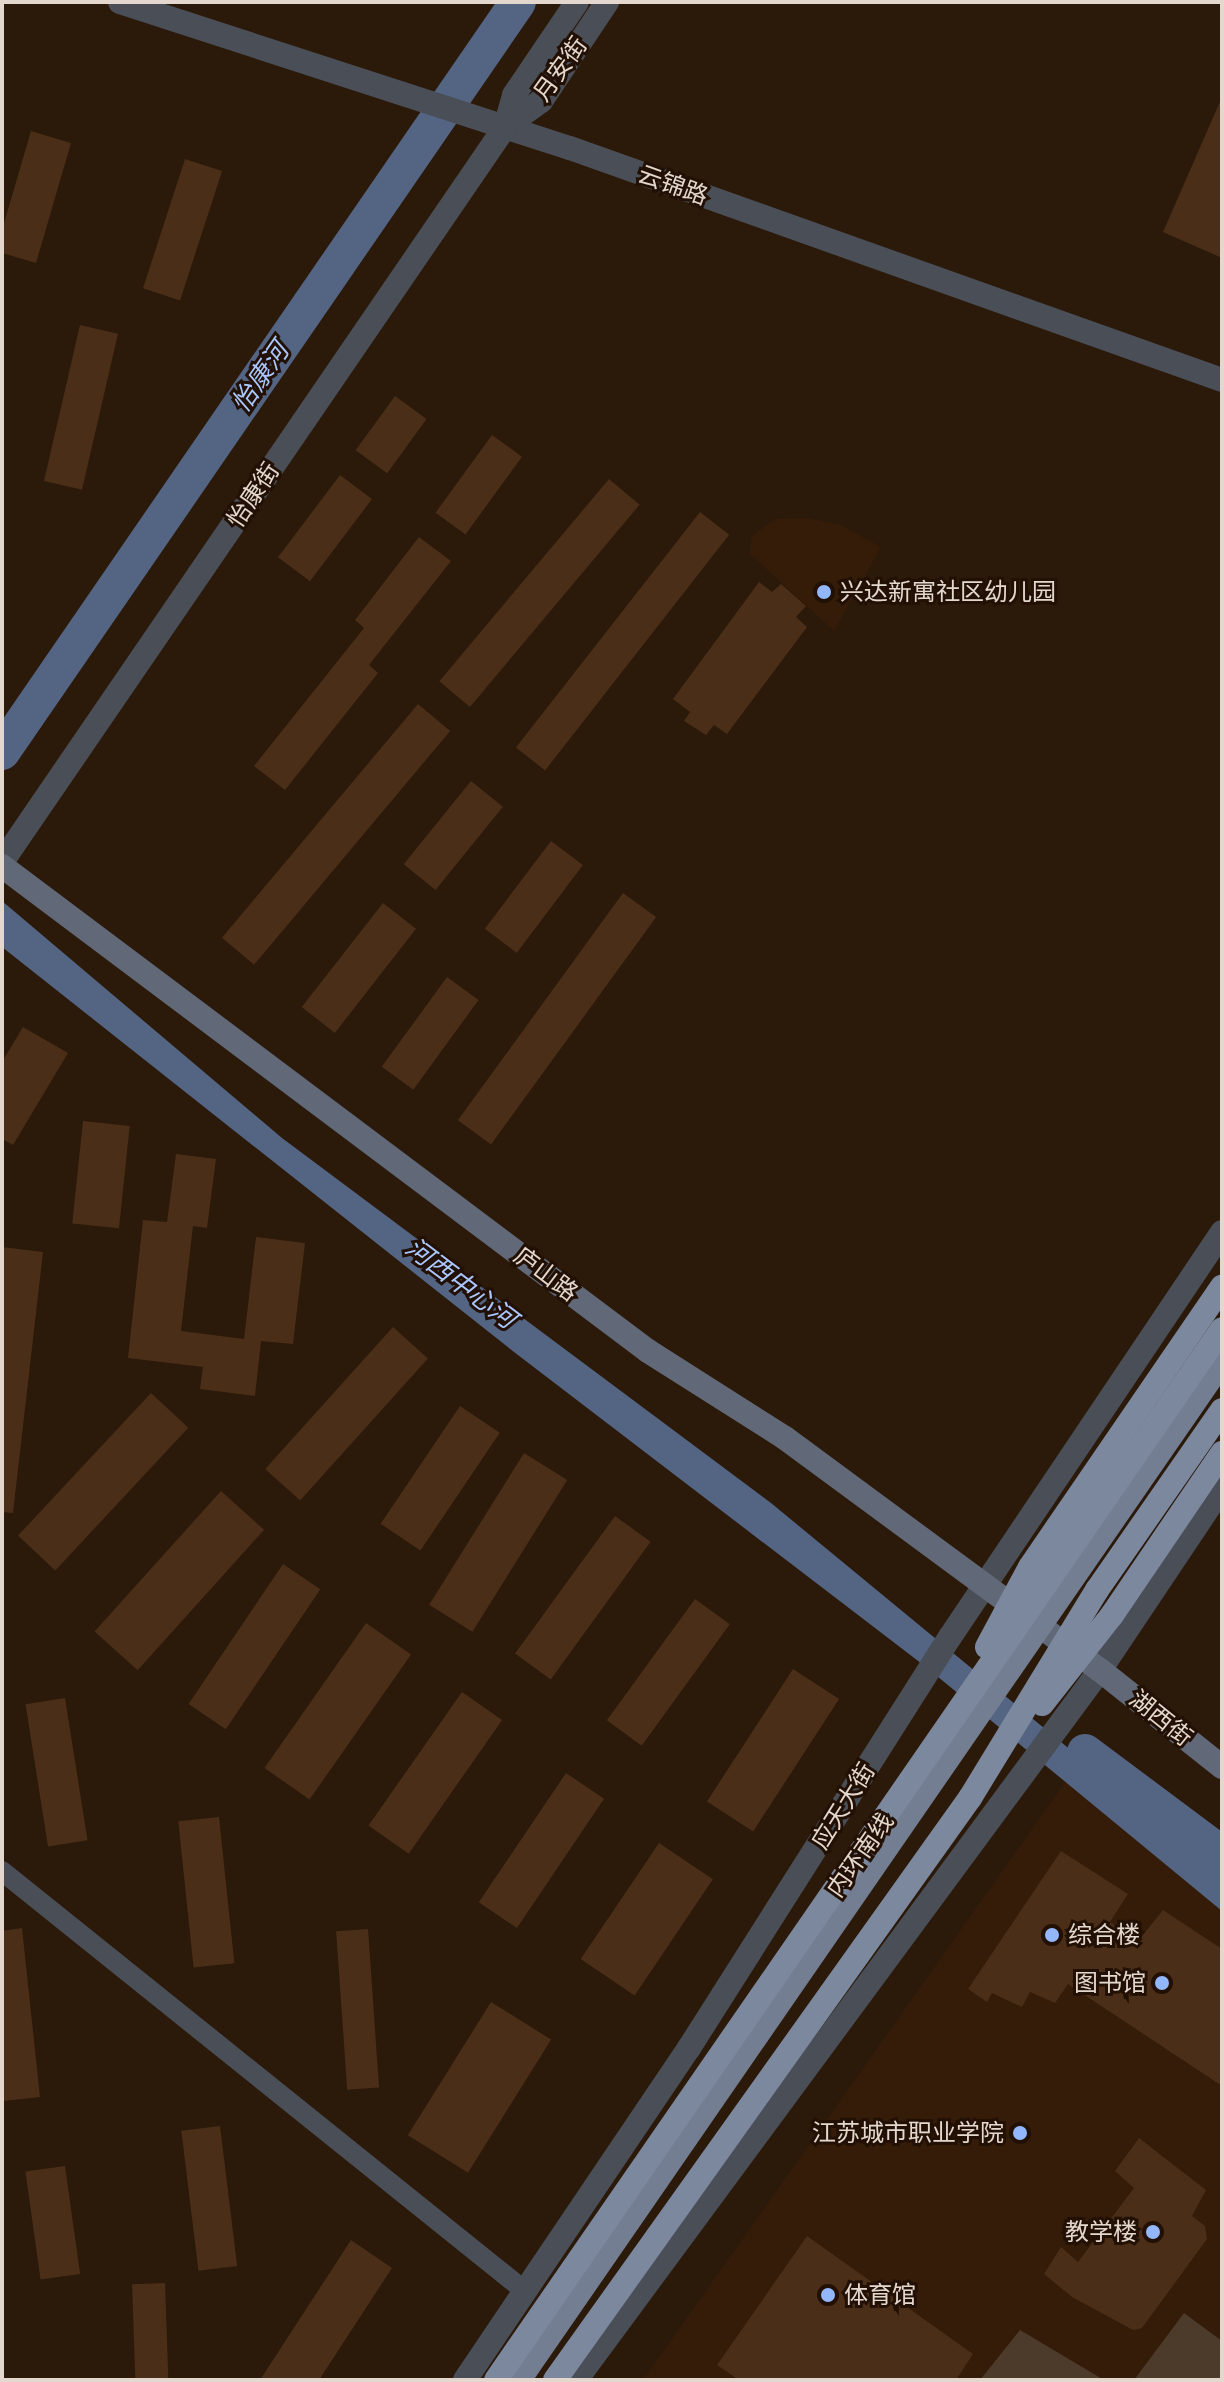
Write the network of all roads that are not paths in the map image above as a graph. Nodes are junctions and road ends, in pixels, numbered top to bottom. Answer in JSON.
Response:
{"nodes":[{"id":1,"x":120,"y":2,"type":"edge"},
{"id":2,"x":577,"y":2,"type":"edge"},
{"id":3,"x":607,"y":2,"type":"edge"},
{"id":4,"x":505,"y":127,"type":"junction"},
{"id":5,"x":1222,"y":380,"type":"edge"},
{"id":6,"x":2,"y":864,"type":"edge"},
{"id":7,"x":1222,"y":1232,"type":"edge"},
{"id":8,"x":1222,"y":1287,"type":"edge"},
{"id":9,"x":1222,"y":1329,"type":"edge"},
{"id":10,"x":1222,"y":1362,"type":"edge"},
{"id":11,"x":1222,"y":1383,"type":"edge"},
{"id":12,"x":1222,"y":1410,"type":"edge"},
{"id":13,"x":1222,"y":1453,"type":"edge"},
{"id":14,"x":1222,"y":1488,"type":"edge"},
{"id":15,"x":984,"y":1588,"type":"junction"},
{"id":16,"x":1044,"y":1633,"type":"junction"},
{"id":17,"x":1100,"y":1670,"type":"junction"},
{"id":18,"x":926,"y":1760,"type":"junction"},
{"id":19,"x":1222,"y":1767,"type":"edge"},
{"id":20,"x":970,"y":1798,"type":"junction"},
{"id":21,"x":2,"y":1871,"type":"edge"},
{"id":22,"x":525,"y":2291,"type":"junction"},
{"id":23,"x":465,"y":2380,"type":"edge"},
{"id":24,"x":496,"y":2380,"type":"edge"},
{"id":25,"x":519,"y":2380,"type":"edge"},
{"id":26,"x":537,"y":2380,"type":"edge"},
{"id":27,"x":555,"y":2380,"type":"edge"},
{"id":28,"x":576,"y":2380,"type":"edge"}],
"edges":[{"from":1,"to":4,"type":"street","name":"云锦路"},
{"from":2,"to":4,"type":"street"},
{"from":3,"to":4,"type":"street","name":"月安街"},
{"from":4,"to":5,"type":"street","name":"云锦路"},
{"from":4,"to":6,"type":"street","name":"怡康街"},
{"from":6,"to":15,"type":"main road","name":"庐山路"},
{"from":7,"to":15,"type":"street","name":"应天大街"},
{"from":8,"to":18,"type":"highway","bridge":true},
{"from":9,"to":18,"type":"highway","name":"内环南线","bridge":true},
{"from":10,"to":16,"type":"main road"},
{"from":11,"to":16,"type":"main road"},
{"from":12,"to":20,"type":"highway","bridge":true},
{"from":13,"to":20,"type":"highway","bridge":true},
{"from":14,"to":17,"type":"street"},
{"from":15,"to":16,"type":"main road","name":"庐山路"},
{"from":15,"to":22,"type":"street","name":"应天大街"},
{"from":16,"to":17,"type":"main road","name":"庐山路"},
{"from":16,"to":25,"type":"main road"},
{"from":16,"to":26,"type":"main road"},
{"from":17,"to":19,"type":"main road","name":"湖西街"},
{"from":17,"to":28,"type":"street"},
{"from":18,"to":24,"type":"highway","name":"内环南线","bridge":true},
{"from":20,"to":27,"type":"highway","bridge":true},
{"from":21,"to":22,"type":"street"},
{"from":22,"to":23,"type":"street","name":"应天大街"}]}
